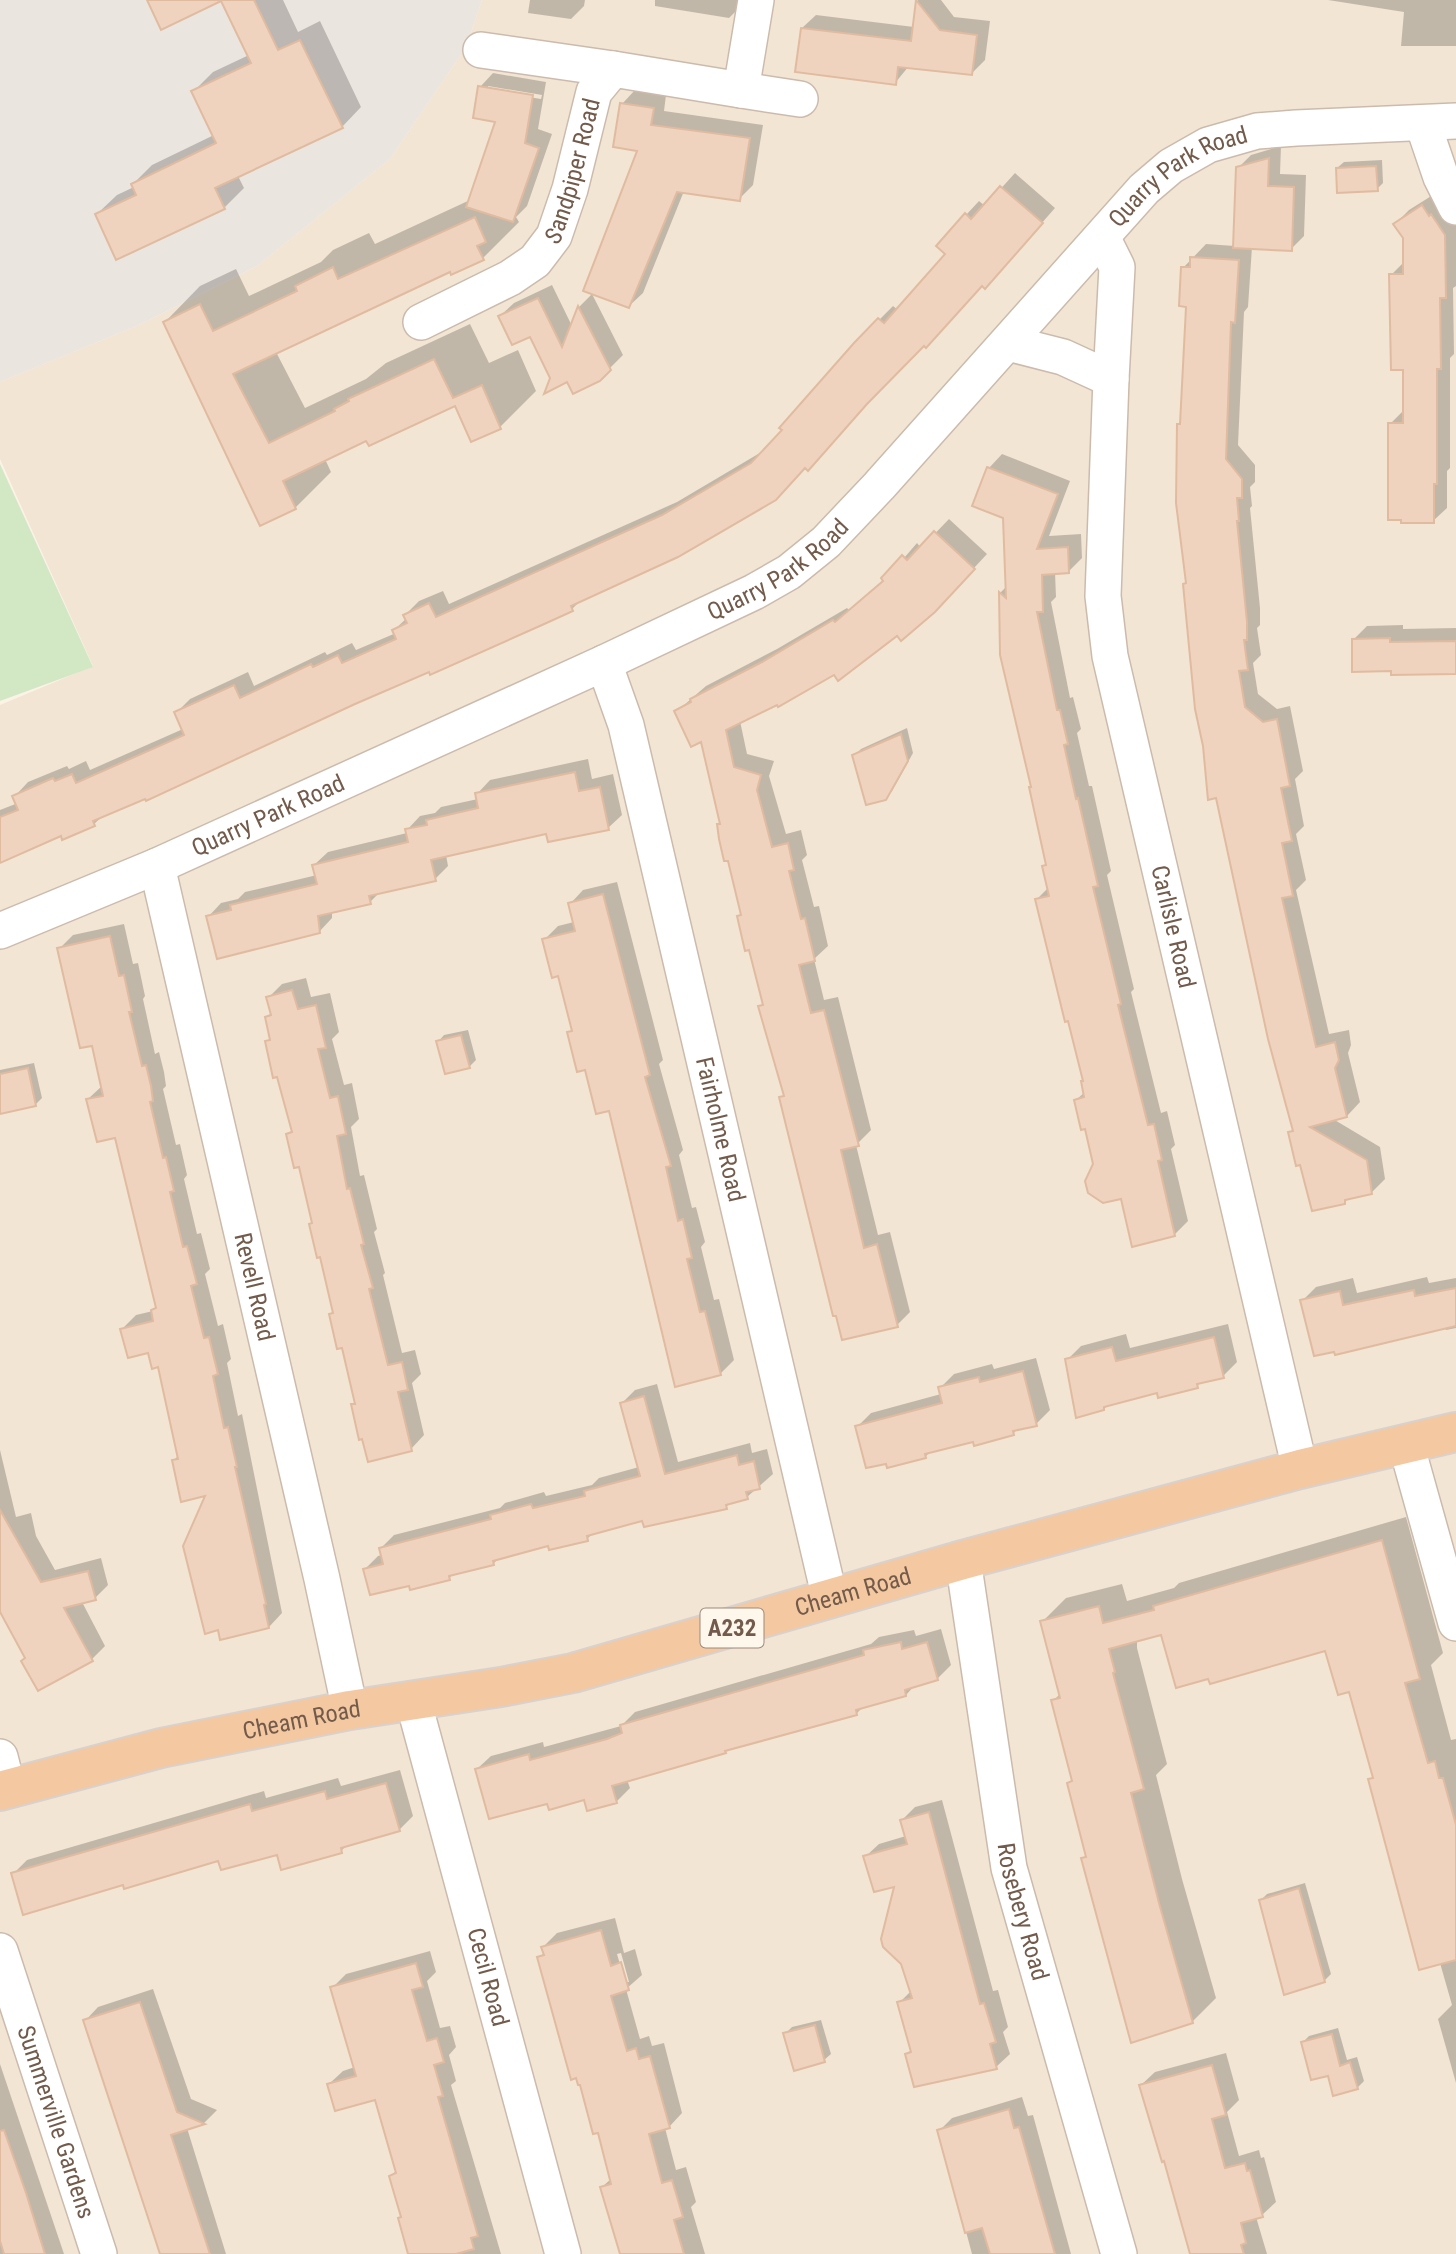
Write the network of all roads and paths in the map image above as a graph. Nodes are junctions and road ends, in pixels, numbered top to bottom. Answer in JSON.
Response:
{"nodes":[{"id":1,"x":756,"y":0,"type":"edge"},
{"id":2,"x":481,"y":50,"type":"dead end"},
{"id":3,"x":613,"y":69,"type":"junction"},
{"id":4,"x":741,"y":90,"type":"junction"},
{"id":5,"x":800,"y":99,"type":"dead end"},
{"id":6,"x":1439,"y":122,"type":"edge"},
{"id":7,"x":1456,"y":207,"type":"edge"},
{"id":8,"x":1102,"y":237,"type":"junction"},
{"id":9,"x":432,"y":317,"type":"dead end"},
{"id":10,"x":1008,"y":343,"type":"junction"},
{"id":11,"x":1111,"y":379,"type":"junction"},
{"id":12,"x":604,"y":663,"type":"junction"},
{"id":13,"x":158,"y":866,"type":"junction"},
{"id":14,"x":0,"y":931,"type":"edge"},
{"id":15,"x":1456,"y":1432,"type":"edge"},
{"id":16,"x":1406,"y":1444,"type":"junction"},
{"id":17,"x":1300,"y":1469,"type":"junction"},
{"id":18,"x":963,"y":1560,"type":"junction"},
{"id":19,"x":830,"y":1599,"type":"junction"},
{"id":20,"x":1456,"y":1623,"type":"edge"},
{"id":21,"x":413,"y":1700,"type":"junction"},
{"id":22,"x":350,"y":1710,"type":"junction"},
{"id":23,"x":3,"y":1779,"type":"edge"},
{"id":24,"x":0,"y":1951,"type":"edge"},
{"id":25,"x":99,"y":2254,"type":"edge"},
{"id":26,"x":563,"y":2254,"type":"edge"},
{"id":27,"x":1119,"y":2254,"type":"edge"}],
"edges":[{"from":1,"to":4,"type":"street"},
{"from":2,"to":3,"type":"street"},
{"from":3,"to":4,"type":"street","name":"Sandpiper Road"},
{"from":3,"to":9,"type":"street","name":"Sandpiper Road"},
{"from":4,"to":5,"type":"street","name":"Sandpiper Road"},
{"from":6,"to":7,"type":"street"},
{"from":6,"to":8,"type":"street","name":"Quarry Park Road"},
{"from":8,"to":10,"type":"street","name":"Quarry Park Road"},
{"from":8,"to":11,"type":"street","name":"Carlisle Road"},
{"from":10,"to":11,"type":"street"},
{"from":10,"to":12,"type":"street","name":"Quarry Park Road"},
{"from":11,"to":17,"type":"street","name":"Carlisle Road"},
{"from":12,"to":13,"type":"street","name":"Quarry Park Road"},
{"from":12,"to":19,"type":"street","name":"Fairholme Road"},
{"from":13,"to":14,"type":"street","name":"Quarry Park Road"},
{"from":13,"to":22,"type":"street","name":"Revell Road"},
{"from":15,"to":16,"type":"highway","name":"Cheam Road","number":"A232"},
{"from":16,"to":17,"type":"highway","name":"Cheam Road","number":"A232"},
{"from":16,"to":20,"type":"street"},
{"from":17,"to":18,"type":"highway","name":"Cheam Road","number":"A232"},
{"from":18,"to":19,"type":"highway","name":"Cheam Road","number":"A232"},
{"from":18,"to":27,"type":"street","name":"Rosebery Road"},
{"from":19,"to":21,"type":"highway","name":"Cheam Road","number":"A232"},
{"from":21,"to":22,"type":"highway","name":"Cheam Road","number":"A232"},
{"from":21,"to":26,"type":"street","name":"Cecil Road"},
{"from":22,"to":23,"type":"highway","name":"Cheam Road","number":"A232"},
{"from":24,"to":25,"type":"street","name":"Summerville Gardens"}]}
